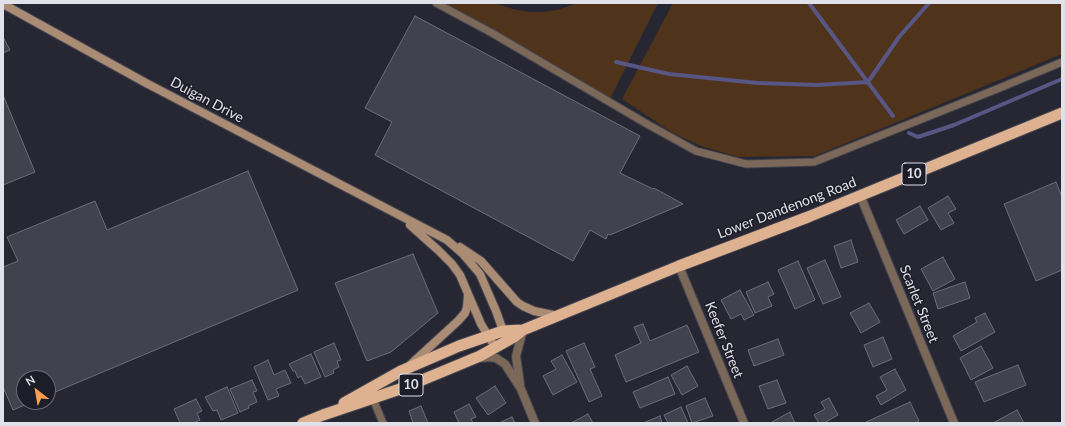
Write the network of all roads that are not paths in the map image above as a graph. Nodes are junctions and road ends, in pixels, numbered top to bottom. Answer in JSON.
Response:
{"nodes":[{"id":1,"x":436,"y":3,"type":"edge"},
{"id":2,"x":3,"y":4,"type":"edge"},
{"id":3,"x":1062,"y":62,"type":"edge"},
{"id":4,"x":1062,"y":113,"type":"edge"},
{"id":5,"x":860,"y":196,"type":"junction"},
{"id":6,"x":400,"y":216,"type":"junction"},
{"id":7,"x":447,"y":240,"type":"junction"},
{"id":8,"x":679,"y":266,"type":"junction"},
{"id":9,"x":468,"y":293,"type":"junction"},
{"id":10,"x":558,"y":316,"type":"junction"},
{"id":11,"x":523,"y":330,"type":"junction"},
{"id":12,"x":489,"y":336,"type":"junction"},
{"id":13,"x":505,"y":336,"type":"junction"},
{"id":14,"x":495,"y":347,"type":"junction"},
{"id":15,"x":471,"y":360,"type":"junction"},
{"id":16,"x":405,"y":369,"type":"junction"},
{"id":17,"x":521,"y":389,"type":"junction"},
{"id":18,"x":373,"y":399,"type":"junction"},
{"id":19,"x":323,"y":415,"type":"junction"},
{"id":20,"x":303,"y":423,"type":"edge"},
{"id":21,"x":383,"y":423,"type":"edge"},
{"id":22,"x":535,"y":423,"type":"edge"},
{"id":23,"x":744,"y":423,"type":"edge"},
{"id":24,"x":954,"y":423,"type":"edge"}],
"edges":[{"from":1,"to":3,"type":"lane"},
{"from":2,"to":6,"type":"main road","name":"Duigan Drive"},
{"from":4,"to":5,"type":"highway","name":"Lower Dandenong Road","number":"10"},
{"from":5,"to":8,"type":"highway","name":"Lower Dandenong Road","number":"10"},
{"from":5,"to":24,"type":"street","name":"Scarlet Street"},
{"from":6,"to":7,"type":"main road","name":"Duigan Drive"},
{"from":6,"to":9,"type":"main road","name":"Duigan Drive"},
{"from":7,"to":10,"type":"main road"},
{"from":7,"to":13,"type":"main road","name":"Duigan Drive"},
{"from":8,"to":10,"type":"highway","name":"Lower Dandenong Road","number":"10"},
{"from":8,"to":23,"type":"street","name":"Keefer Street"},
{"from":9,"to":12,"type":"main road","name":"Duigan Drive"},
{"from":9,"to":16,"type":"main road"},
{"from":10,"to":11,"type":"highway","name":"Lower Dandenong Road","number":"10"},
{"from":11,"to":13,"type":"highway","name":"Lower Dandenong Road","number":"10"},
{"from":11,"to":17,"type":"street"},
{"from":12,"to":13,"type":"highway","name":"Lower Dandenong Road","number":"10"},
{"from":12,"to":14,"type":"main road","name":"Duigan Drive"},
{"from":12,"to":16,"type":"highway","name":"Lower Dandenong Road","number":"10"},
{"from":13,"to":14,"type":"highway","name":"Lower Dandenong Road","number":"10"},
{"from":14,"to":15,"type":"highway","name":"Lower Dandenong Road","number":"10"},
{"from":15,"to":17,"type":"street"},
{"from":15,"to":18,"type":"highway","name":"Lower Dandenong Road","number":"10"},
{"from":16,"to":19,"type":"highway","name":"Lower Dandenong Road","number":"10"},
{"from":17,"to":22,"type":"street"},
{"from":18,"to":19,"type":"highway","name":"Lower Dandenong Road","number":"10"},
{"from":18,"to":21,"type":"lane"},
{"from":19,"to":20,"type":"highway","name":"Lower Dandenong Road","number":"10"}]}
